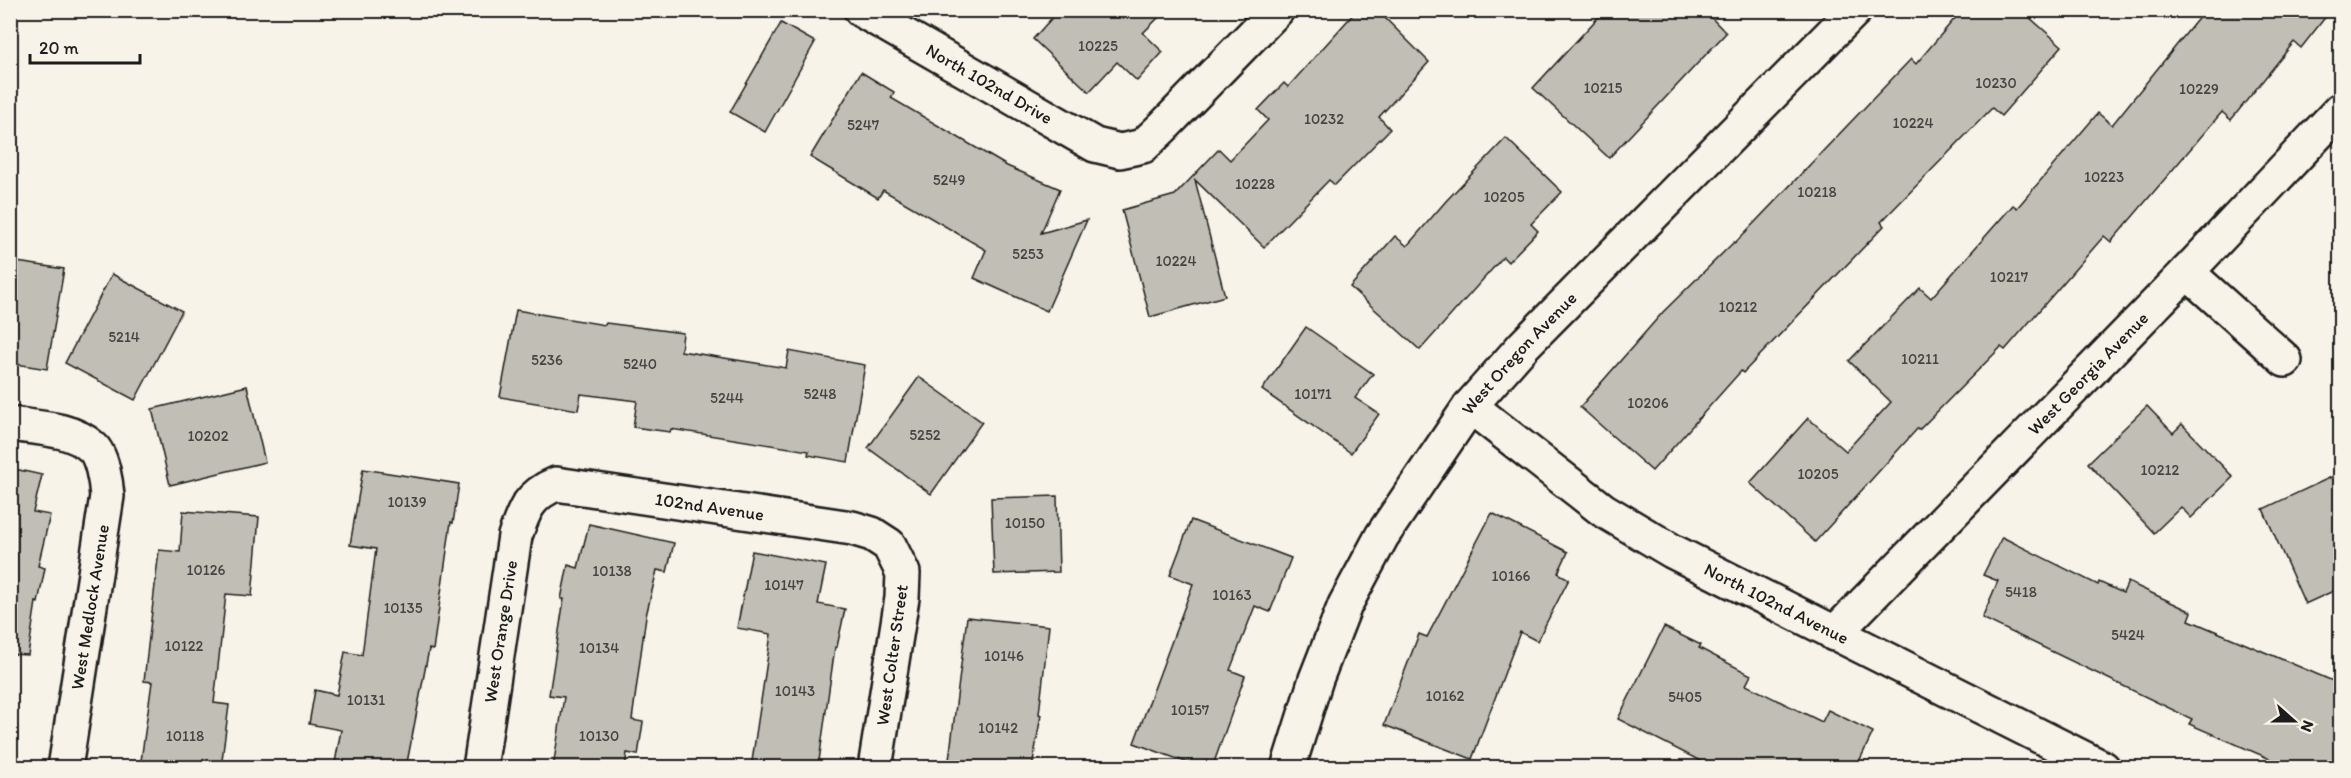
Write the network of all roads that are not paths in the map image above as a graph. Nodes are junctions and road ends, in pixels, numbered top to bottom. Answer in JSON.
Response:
{"nodes":[{"id":1,"x":861,"y":10,"type":"edge"},
{"id":2,"x":1277,"y":10,"type":"edge"},
{"id":3,"x":1855,"y":10,"type":"edge"},
{"id":4,"x":2340,"y":110,"type":"edge"},
{"id":5,"x":2187,"y":272,"type":"junction"},
{"id":6,"x":2285,"y":360,"type":"dead end"},
{"id":7,"x":1470,"y":406,"type":"junction"},
{"id":8,"x":10,"y":424,"type":"edge"},
{"id":9,"x":532,"y":499,"type":"joint"},
{"id":10,"x":889,"y":545,"type":"joint"},
{"id":11,"x":1834,"y":634,"type":"junction"},
{"id":12,"x":65,"y":768,"type":"edge"},
{"id":13,"x":480,"y":768,"type":"edge"},
{"id":14,"x":875,"y":768,"type":"edge"},
{"id":15,"x":1288,"y":768,"type":"edge"},
{"id":16,"x":2103,"y":768,"type":"edge"}],
"edges":[{"from":1,"to":2,"type":"street","name":"North 102nd Drive"},
{"from":3,"to":7,"type":"street","name":"West Oregon Avenue"},
{"from":4,"to":5,"type":"street","name":"West Georgia Avenue"},
{"from":5,"to":6,"type":"street"},
{"from":5,"to":11,"type":"street","name":"West Georgia Avenue"},
{"from":7,"to":11,"type":"street","name":"North 102nd Avenue"},
{"from":7,"to":15,"type":"street","name":"West Oregon Avenue"},
{"from":8,"to":12,"type":"street","name":"West Medlock Avenue"},
{"from":9,"to":10,"type":"street","name":"102nd Avenue"},
{"from":9,"to":13,"type":"street","name":"West Orange Drive"},
{"from":10,"to":14,"type":"street","name":"West Colter Street"},
{"from":11,"to":16,"type":"street","name":"North 102nd Avenue"}]}
